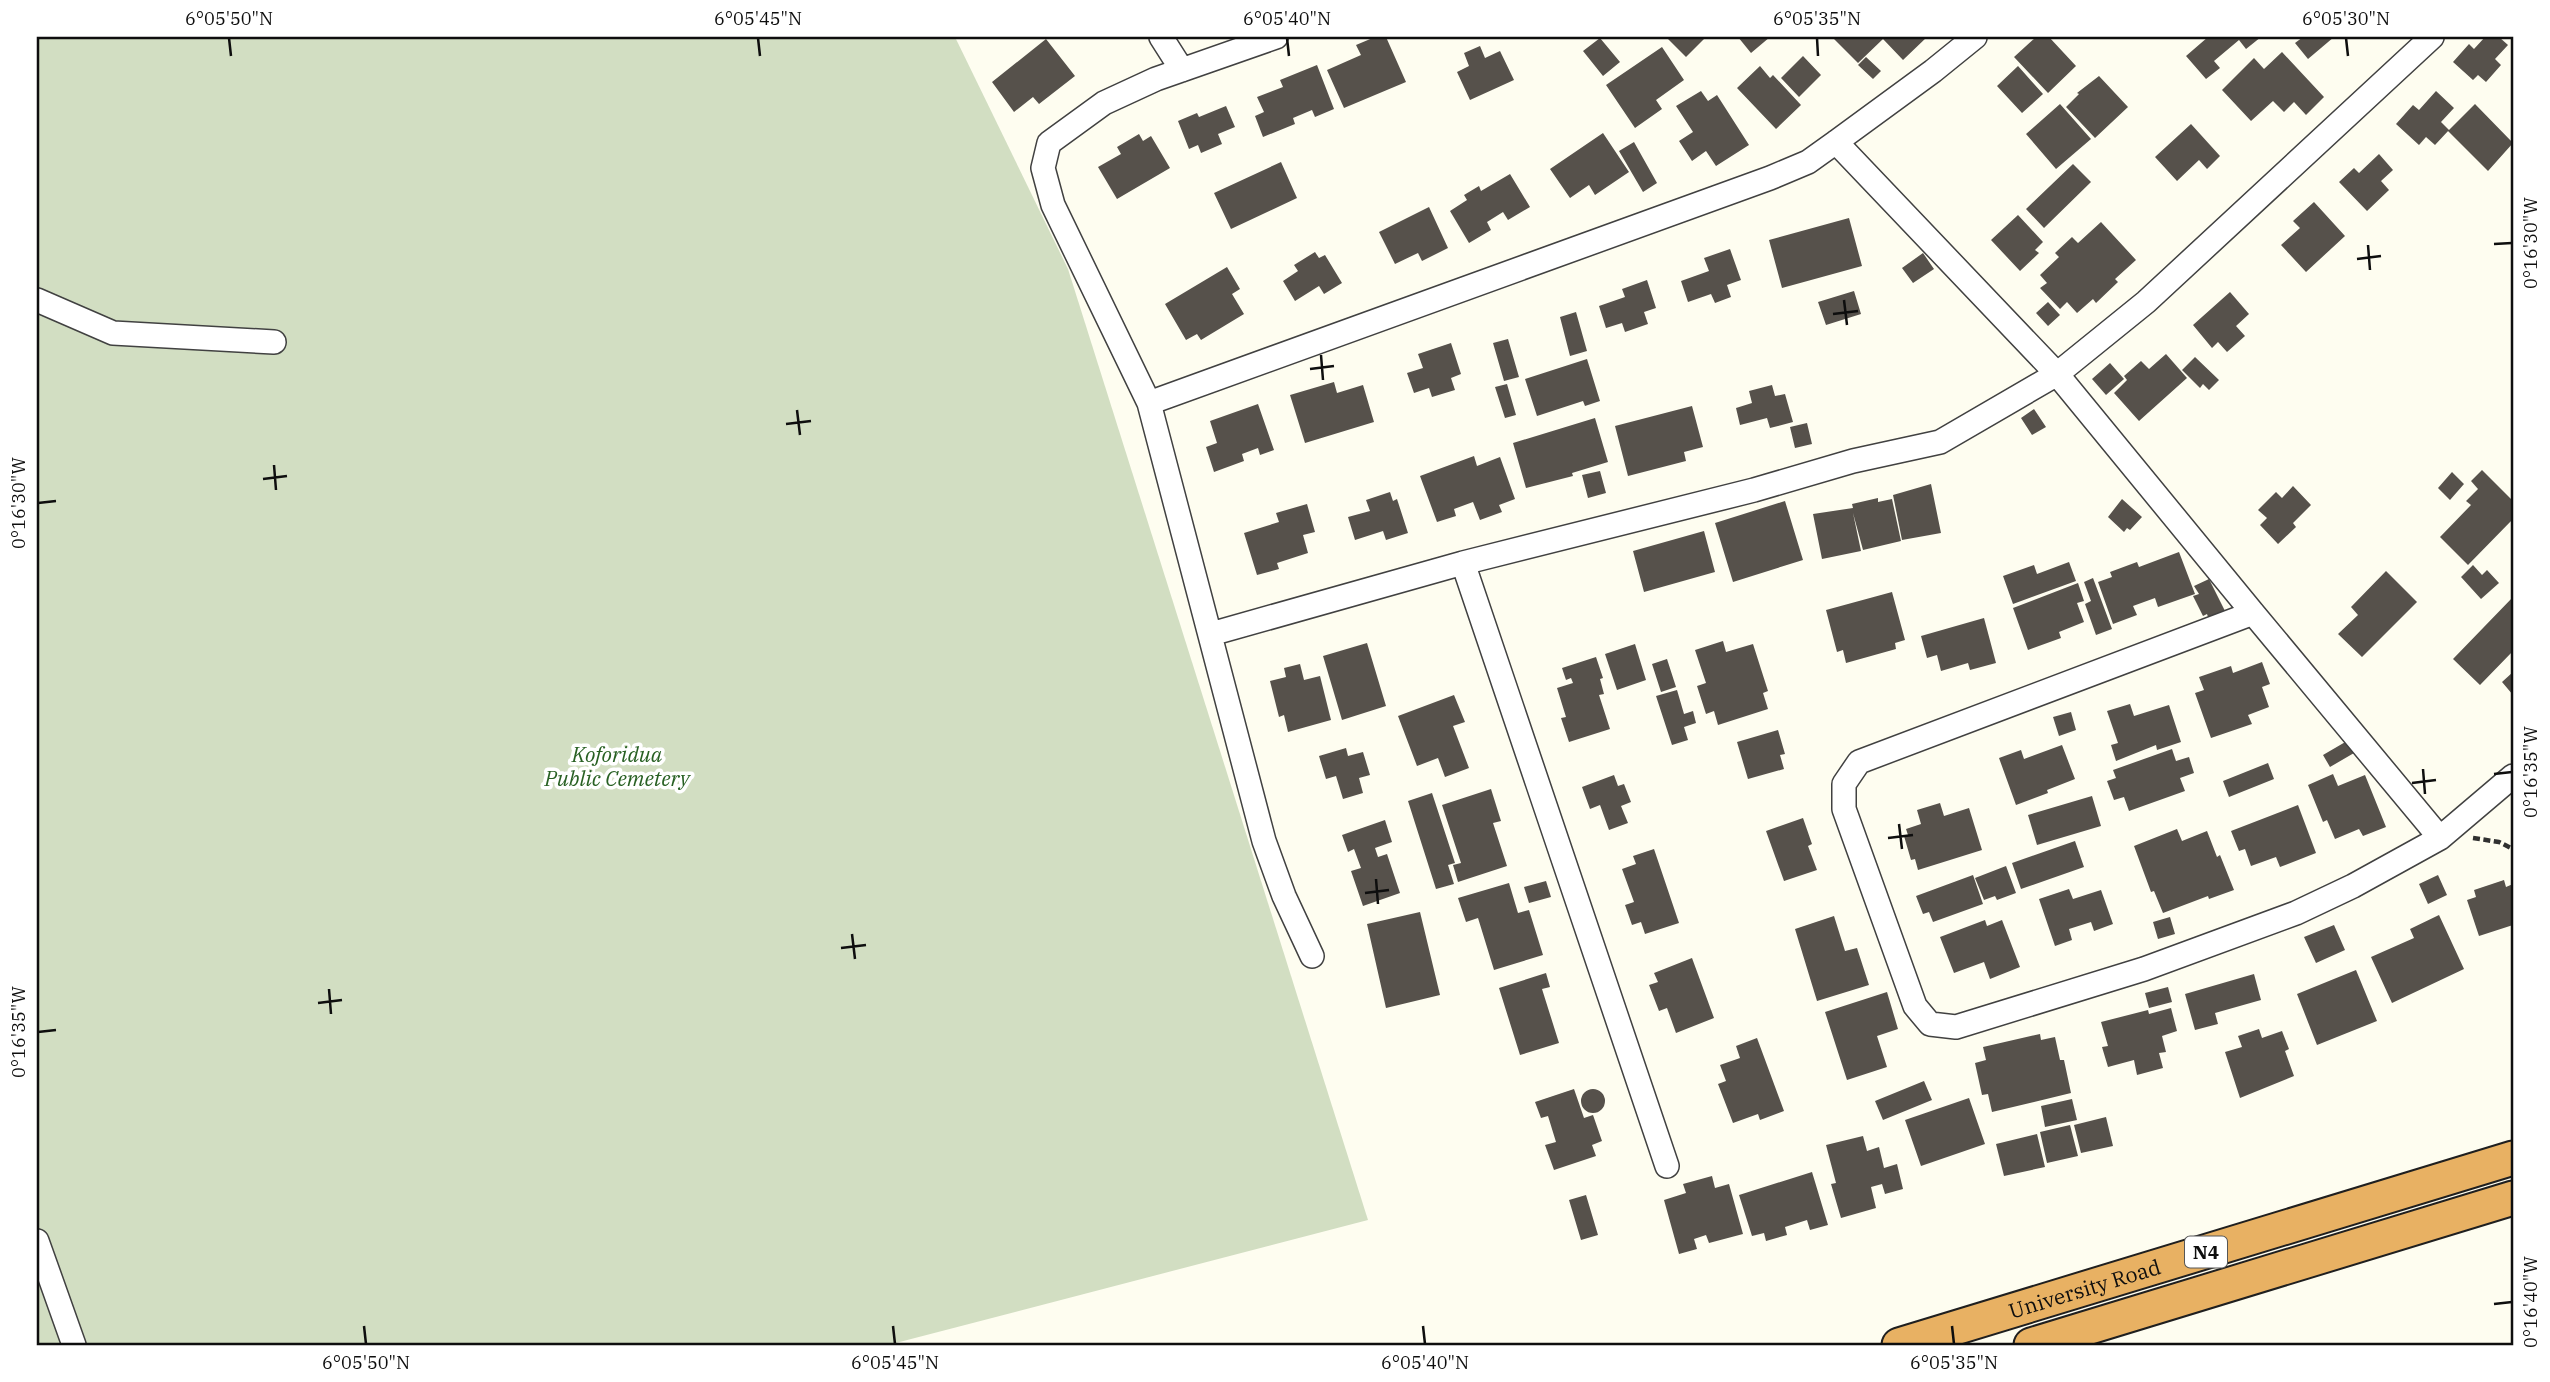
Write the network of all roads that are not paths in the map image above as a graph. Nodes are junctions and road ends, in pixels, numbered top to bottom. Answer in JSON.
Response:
{"nodes":[{"id":1,"x":1161,"y":37,"type":"edge"},
{"id":2,"x":1276,"y":37,"type":"edge"},
{"id":3,"x":1975,"y":37,"type":"edge"},
{"id":4,"x":2432,"y":37,"type":"edge"},
{"id":5,"x":1182,"y":70,"type":"junction"},
{"id":6,"x":1836,"y":142,"type":"junction"},
{"id":7,"x":37,"y":300,"type":"edge"},
{"id":8,"x":274,"y":342,"type":"dead end"},
{"id":9,"x":2057,"y":373,"type":"junction"},
{"id":10,"x":1149,"y":403,"type":"junction"},
{"id":11,"x":1464,"y":563,"type":"junction"},
{"id":12,"x":2253,"y":614,"type":"junction"},
{"id":13,"x":1212,"y":634,"type":"junction"},
{"id":14,"x":2513,"y":776,"type":"edge"},
{"id":15,"x":2442,"y":836,"type":"junction"},
{"id":16,"x":1312,"y":956,"type":"dead end"},
{"id":17,"x":2513,"y":1158,"type":"edge"},
{"id":18,"x":1667,"y":1166,"type":"dead end"},
{"id":19,"x":2513,"y":1198,"type":"edge"},
{"id":20,"x":37,"y":1241,"type":"edge"},
{"id":21,"x":75,"y":1345,"type":"edge"},
{"id":22,"x":1899,"y":1345,"type":"edge"},
{"id":23,"x":2031,"y":1345,"type":"edge"}],
"edges":[{"from":1,"to":5,"type":"street"},
{"from":2,"to":5,"type":"street"},
{"from":3,"to":6,"type":"street"},
{"from":4,"to":9,"type":"street"},
{"from":5,"to":10,"type":"street"},
{"from":6,"to":9,"type":"street"},
{"from":6,"to":10,"type":"street"},
{"from":7,"to":8,"type":"street"},
{"from":9,"to":11,"type":"street"},
{"from":9,"to":12,"type":"street"},
{"from":10,"to":13,"type":"street"},
{"from":11,"to":13,"type":"street"},
{"from":11,"to":18,"type":"street"},
{"from":12,"to":15,"type":"street"},
{"from":12,"to":15,"type":"street"},
{"from":13,"to":16,"type":"street"},
{"from":14,"to":15,"type":"street"},
{"from":17,"to":22,"type":"highway","name":"University Road","number":"N4"},
{"from":19,"to":23,"type":"highway","name":"University Road","number":"N4"},
{"from":20,"to":21,"type":"street"}]}
